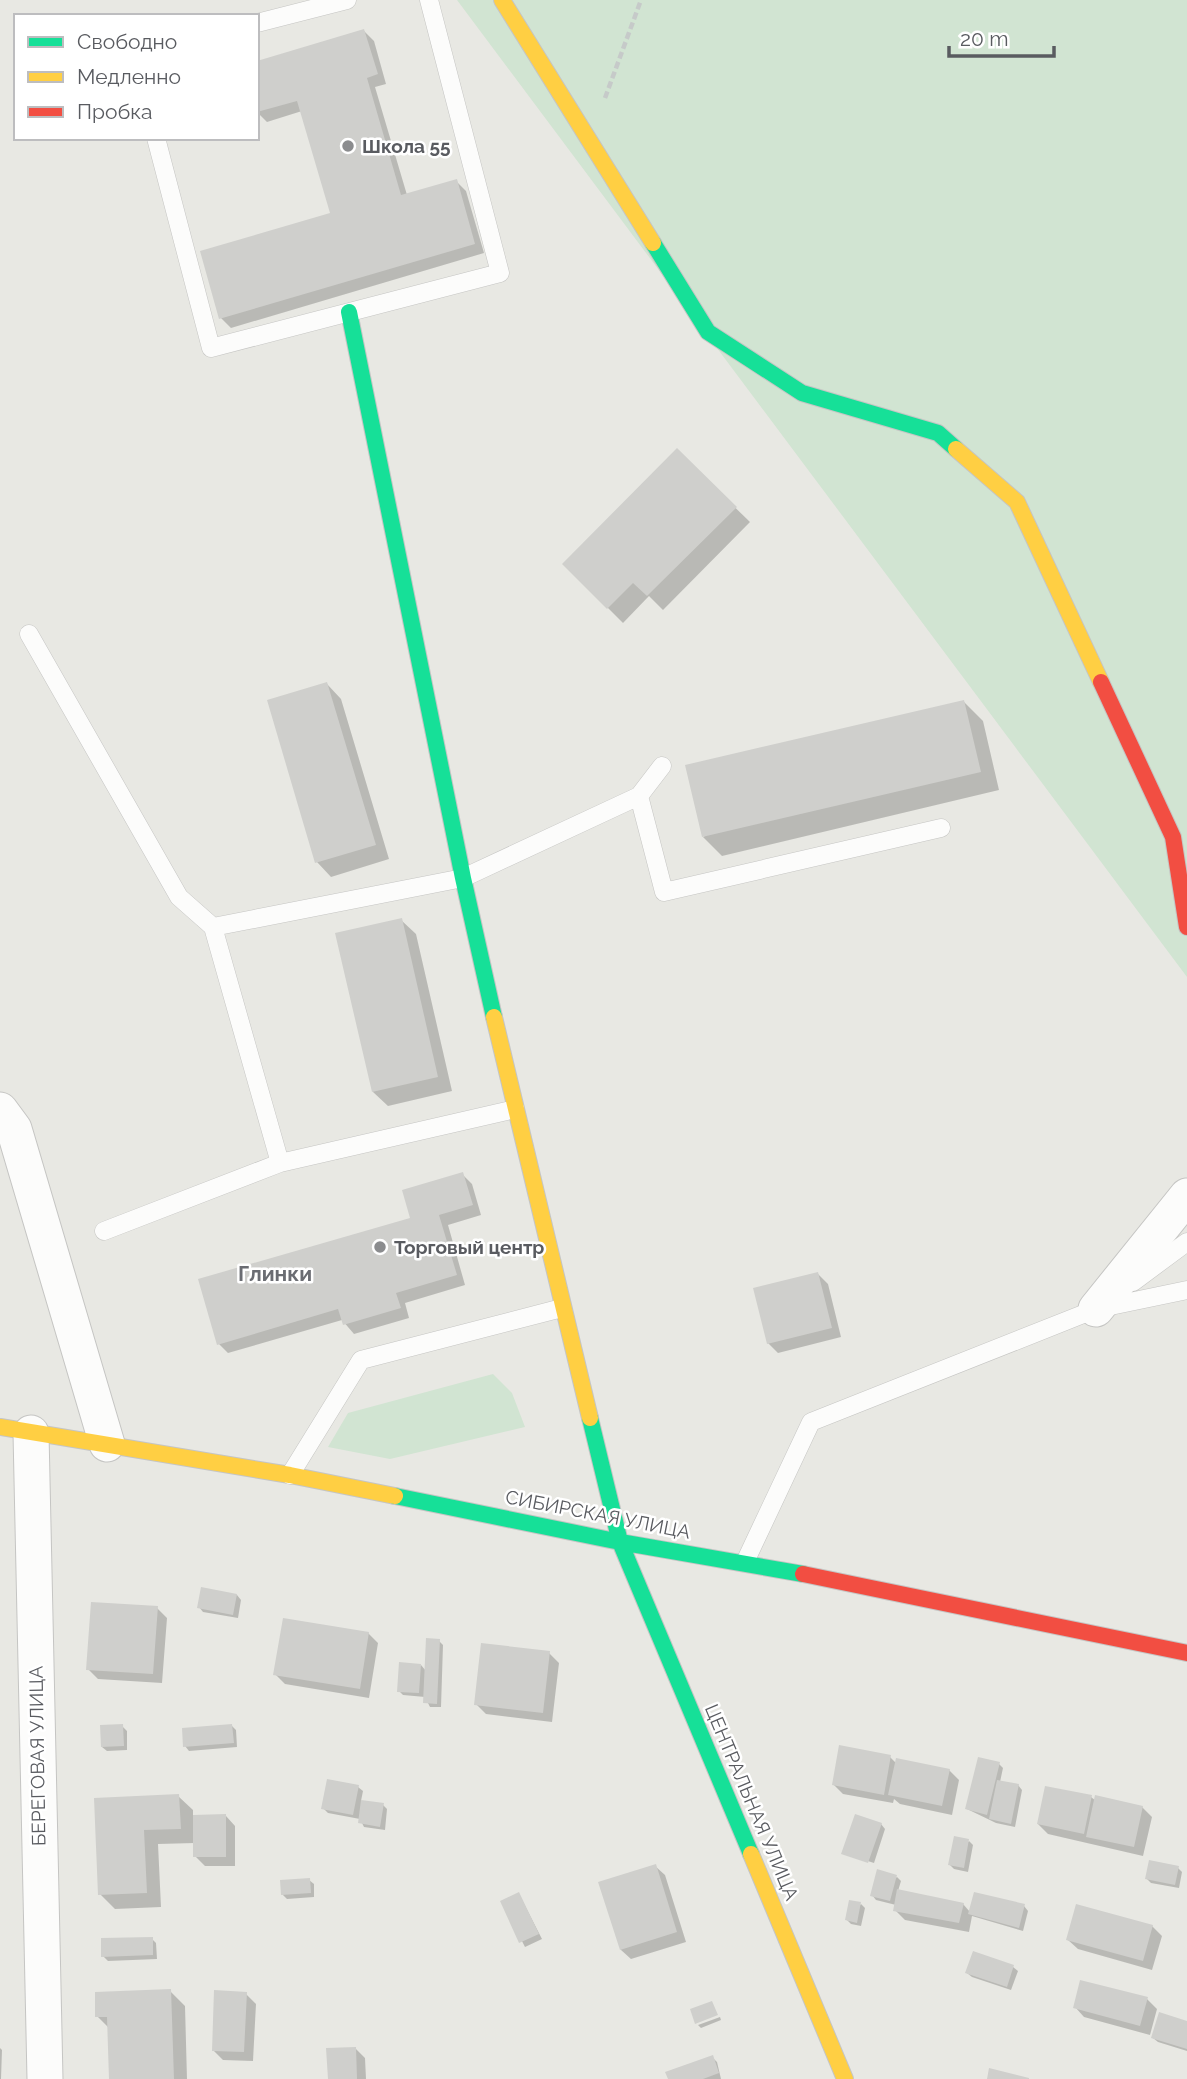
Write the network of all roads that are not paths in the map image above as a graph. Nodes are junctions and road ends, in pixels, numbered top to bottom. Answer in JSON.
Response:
{"nodes":[{"id":1,"x":347,"y":0,"type":"edge"},
{"id":2,"x":429,"y":0,"type":"edge"},
{"id":3,"x":502,"y":0,"type":"edge"},
{"id":4,"x":259,"y":22,"type":"edge"},
{"id":5,"x":157,"y":140,"type":"edge"},
{"id":6,"x":349,"y":313,"type":"junction"},
{"id":7,"x":29,"y":634,"type":"dead end"},
{"id":8,"x":662,"y":766,"type":"dead end"},
{"id":9,"x":639,"y":796,"type":"junction"},
{"id":10,"x":942,"y":828,"type":"dead end"},
{"id":11,"x":463,"y":878,"type":"junction"},
{"id":12,"x":1187,"y":927,"type":"edge"},
{"id":13,"x":214,"y":928,"type":"junction"},
{"id":14,"x":515,"y":1109,"type":"junction"},
{"id":15,"x":0,"y":1110,"type":"edge"},
{"id":16,"x":280,"y":1163,"type":"junction"},
{"id":17,"x":1187,"y":1196,"type":"edge"},
{"id":18,"x":104,"y":1231,"type":"dead end"},
{"id":19,"x":1187,"y":1242,"type":"edge"},
{"id":20,"x":1187,"y":1290,"type":"edge"},
{"id":21,"x":562,"y":1308,"type":"junction"},
{"id":22,"x":1096,"y":1309,"type":"junction"},
{"id":23,"x":15,"y":1430,"type":"edge"},
{"id":24,"x":107,"y":1444,"type":"junction"},
{"id":25,"x":290,"y":1475,"type":"junction"},
{"id":26,"x":620,"y":1542,"type":"junction"},
{"id":27,"x":745,"y":1562,"type":"junction"},
{"id":28,"x":1187,"y":1653,"type":"edge"},
{"id":29,"x":45,"y":2079,"type":"edge"},
{"id":30,"x":845,"y":2079,"type":"edge"}],
"edges":[{"from":1,"to":4,"type":"lane"},
{"from":2,"to":6,"type":"lane"},
{"from":3,"to":12,"type":"street"},
{"from":5,"to":6,"type":"lane"},
{"from":6,"to":11,"type":"street","name":"ЦЕНТРАЛЬНАЯ УЛИЦА"},
{"from":7,"to":13,"type":"lane"},
{"from":8,"to":9,"type":"lane"},
{"from":9,"to":10,"type":"lane"},
{"from":9,"to":11,"type":"lane"},
{"from":11,"to":13,"type":"lane"},
{"from":11,"to":14,"type":"street","name":"ЦЕНТРАЛЬНАЯ УЛИЦА"},
{"from":13,"to":16,"type":"lane"},
{"from":14,"to":16,"type":"lane"},
{"from":14,"to":21,"type":"street","name":"ЦЕНТРАЛЬНАЯ УЛИЦА"},
{"from":15,"to":24,"type":"street"},
{"from":16,"to":18,"type":"lane"},
{"from":17,"to":22,"type":"street"},
{"from":19,"to":22,"type":"lane"},
{"from":20,"to":22,"type":"lane"},
{"from":21,"to":25,"type":"lane"},
{"from":21,"to":26,"type":"street","name":"ЦЕНТРАЛЬНАЯ УЛИЦА"},
{"from":22,"to":27,"type":"lane"},
{"from":23,"to":24,"type":"street","name":"СИБИРСКАЯ УЛИЦА"},
{"from":23,"to":29,"type":"street","name":"БЕРЕГОВАЯ УЛИЦА"},
{"from":24,"to":25,"type":"street","name":"СИБИРСКАЯ УЛИЦА"},
{"from":25,"to":26,"type":"street","name":"СИБИРСКАЯ УЛИЦА"},
{"from":26,"to":27,"type":"street","name":"СИБИРСКАЯ УЛИЦА"},
{"from":26,"to":30,"type":"street","name":"ЦЕНТРАЛЬНАЯ УЛИЦА"},
{"from":27,"to":28,"type":"street","name":"СИБИРСКАЯ УЛИЦА"}]}
